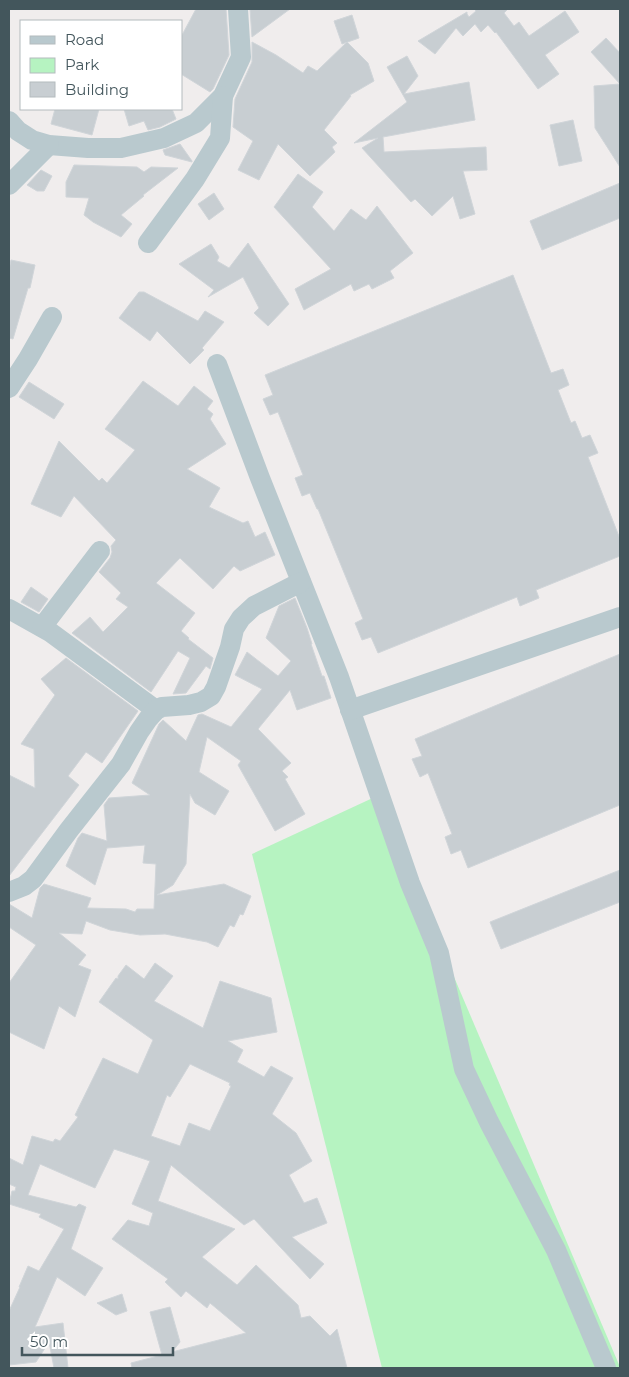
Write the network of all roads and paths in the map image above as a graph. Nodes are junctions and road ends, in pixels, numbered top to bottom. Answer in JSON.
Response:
{"nodes":[{"id":1,"x":238,"y":9,"type":"edge"},
{"id":2,"x":223,"y":96,"type":"junction"},
{"id":3,"x":9,"y":122,"type":"edge"},
{"id":4,"x":49,"y":145,"type":"junction"},
{"id":5,"x":9,"y":185,"type":"edge"},
{"id":6,"x":148,"y":243,"type":"dead end"},
{"id":7,"x":52,"y":317,"type":"dead end"},
{"id":8,"x":217,"y":364,"type":"dead end"},
{"id":9,"x":9,"y":388,"type":"edge"},
{"id":10,"x":100,"y":551,"type":"dead end"},
{"id":11,"x":301,"y":582,"type":"junction"},
{"id":12,"x":9,"y":609,"type":"edge"},
{"id":13,"x":620,"y":617,"type":"edge"},
{"id":14,"x":42,"y":627,"type":"junction"},
{"id":15,"x":156,"y":710,"type":"junction"},
{"id":16,"x":350,"y":710,"type":"junction"},
{"id":17,"x":9,"y":892,"type":"edge"},
{"id":18,"x":606,"y":1368,"type":"edge"}],
"edges":[{"from":1,"to":2,"type":"street"},
{"from":2,"to":4,"type":"street"},
{"from":2,"to":6,"type":"street"},
{"from":3,"to":4,"type":"street"},
{"from":4,"to":5,"type":"street"},
{"from":7,"to":9,"type":"street"},
{"from":8,"to":11,"type":"street"},
{"from":10,"to":14,"type":"street"},
{"from":11,"to":15,"type":"street"},
{"from":11,"to":16,"type":"street"},
{"from":12,"to":14,"type":"street"},
{"from":13,"to":16,"type":"street"},
{"from":14,"to":15,"type":"street"},
{"from":15,"to":17,"type":"street"},
{"from":16,"to":18,"type":"street"}]}
